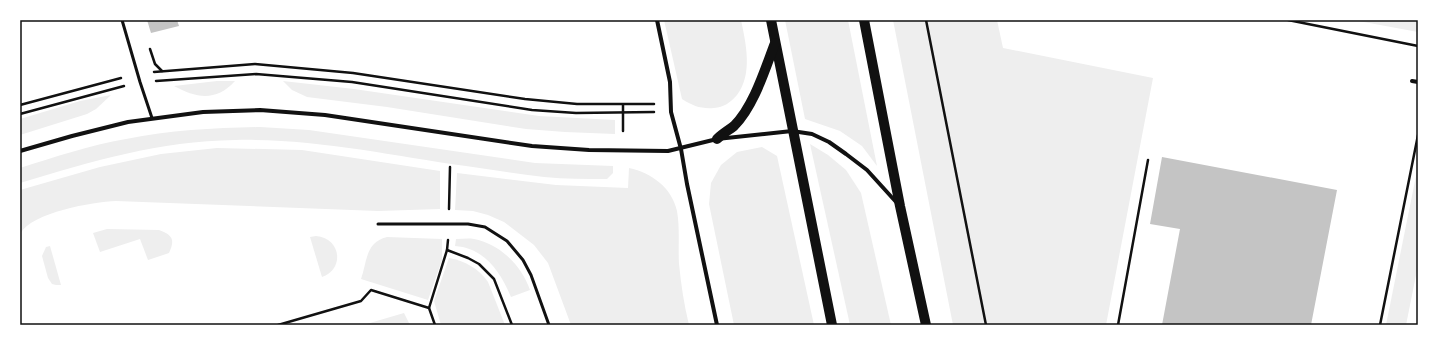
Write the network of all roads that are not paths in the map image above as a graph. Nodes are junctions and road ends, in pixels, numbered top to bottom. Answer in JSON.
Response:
{"nodes":[{"id":1,"x":122,"y":20,"type":"edge"},
{"id":2,"x":657,"y":20,"type":"edge"},
{"id":3,"x":770,"y":20,"type":"edge"},
{"id":4,"x":864,"y":20,"type":"edge"},
{"id":5,"x":775,"y":43,"type":"junction"},
{"id":6,"x":1412,"y":81,"type":"dead end"},
{"id":7,"x":1418,"y":82,"type":"edge"},
{"id":8,"x":152,"y":118,"type":"junction"},
{"id":9,"x":792,"y":130,"type":"junction"},
{"id":10,"x":717,"y":139,"type":"junction"},
{"id":11,"x":681,"y":149,"type":"junction"},
{"id":12,"x":20,"y":151,"type":"edge"},
{"id":13,"x":900,"y":206,"type":"junction"},
{"id":14,"x":378,"y":224,"type":"dead end"},
{"id":15,"x":549,"y":325,"type":"edge"},
{"id":16,"x":717,"y":325,"type":"edge"},
{"id":17,"x":832,"y":325,"type":"edge"},
{"id":18,"x":926,"y":325,"type":"edge"}],
"edges":[{"from":1,"to":8,"type":"lane"},
{"from":2,"to":11,"type":"street"},
{"from":3,"to":5,"type":"main road"},
{"from":4,"to":13,"type":"main road"},
{"from":5,"to":9,"type":"main road"},
{"from":5,"to":10,"type":"main road"},
{"from":6,"to":7,"type":"street"},
{"from":8,"to":11,"type":"street"},
{"from":8,"to":12,"type":"street"},
{"from":9,"to":10,"type":"street"},
{"from":9,"to":13,"type":"street"},
{"from":9,"to":17,"type":"main road"},
{"from":10,"to":11,"type":"street"},
{"from":11,"to":16,"type":"street"},
{"from":13,"to":18,"type":"main road"},
{"from":14,"to":15,"type":"lane"}]}
